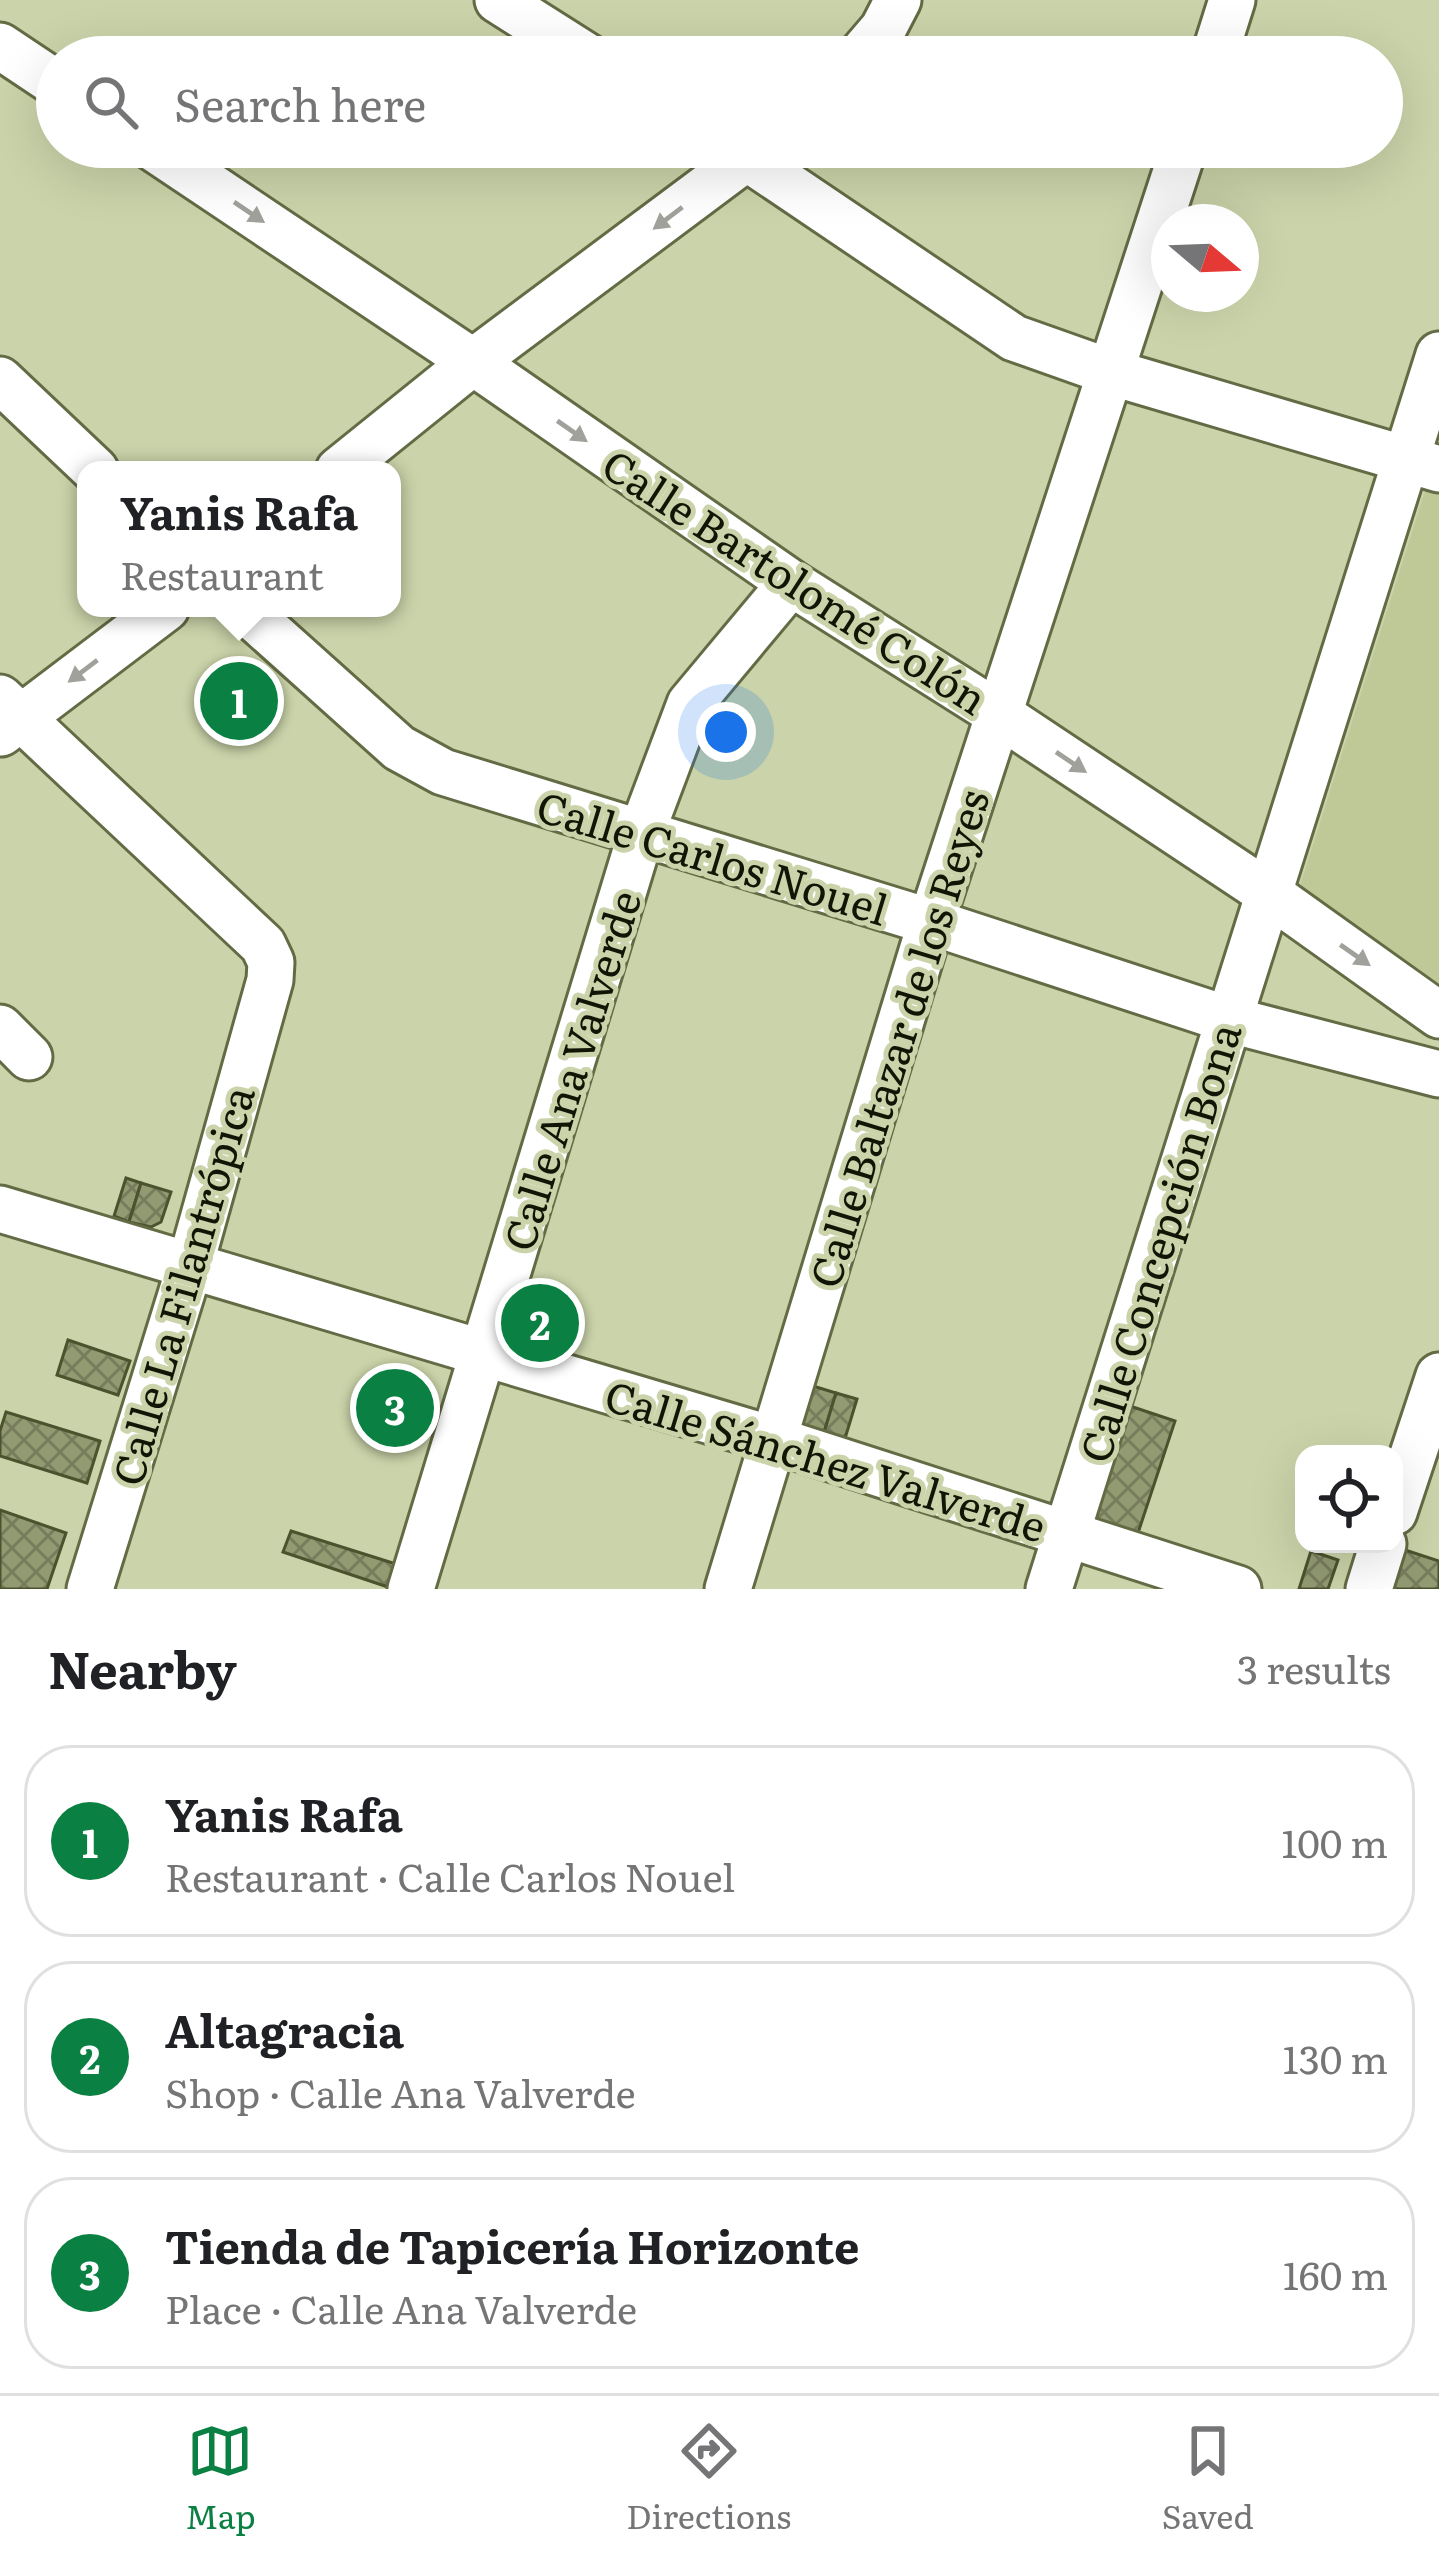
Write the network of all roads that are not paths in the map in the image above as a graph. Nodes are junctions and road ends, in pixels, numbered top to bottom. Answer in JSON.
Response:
{"nodes":[{"id":1,"x":498,"y":0,"type":"edge"},
{"id":2,"x":898,"y":0,"type":"edge"},
{"id":3,"x":1232,"y":0,"type":"edge"},
{"id":4,"x":555,"y":36,"type":"edge"},
{"id":5,"x":877,"y":36,"type":"edge"},
{"id":6,"x":1221,"y":36,"type":"edge"},
{"id":7,"x":0,"y":46,"type":"edge"},
{"id":8,"x":36,"y":70,"type":"edge"},
{"id":9,"x":183,"y":168,"type":"edge"},
{"id":10,"x":725,"y":168,"type":"edge"},
{"id":11,"x":771,"y":168,"type":"edge"},
{"id":12,"x":1177,"y":168,"type":"edge"},
{"id":13,"x":1439,"y":355,"type":"edge"},
{"id":14,"x":473,"y":362,"type":"junction"},
{"id":15,"x":1110,"y":372,"type":"junction"},
{"id":16,"x":0,"y":380,"type":"edge"},
{"id":17,"x":86,"y":461,"type":"edge"},
{"id":18,"x":351,"y":461,"type":"edge"},
{"id":19,"x":1422,"y":464,"type":"edge"},
{"id":20,"x":790,"y":583,"type":"junction"},
{"id":21,"x":153,"y":617,"type":"edge"},
{"id":22,"x":253,"y":617,"type":"edge"},
{"id":23,"x":998,"y":713,"type":"junction"},
{"id":24,"x":7,"y":716,"type":"edge"},
{"id":25,"x":640,"y":834,"type":"junction"},
{"id":26,"x":1270,"y":895,"type":"junction"},
{"id":27,"x":931,"y":922,"type":"junction"},
{"id":28,"x":1439,"y":1015,"type":"edge"},
{"id":29,"x":1228,"y":1019,"type":"junction"},
{"id":30,"x":1439,"y":1074,"type":"edge"},
{"id":31,"x":0,"y":1209,"type":"edge"},
{"id":32,"x":190,"y":1266,"type":"junction"},
{"id":33,"x":485,"y":1353,"type":"junction"},
{"id":34,"x":1439,"y":1376,"type":"edge"},
{"id":35,"x":775,"y":1440,"type":"junction"},
{"id":36,"x":1403,"y":1485,"type":"edge"},
{"id":37,"x":1066,"y":1535,"type":"junction"},
{"id":38,"x":1381,"y":1553,"type":"edge"},
{"id":39,"x":91,"y":1589,"type":"edge"},
{"id":40,"x":411,"y":1589,"type":"edge"},
{"id":41,"x":728,"y":1589,"type":"edge"},
{"id":42,"x":1049,"y":1589,"type":"edge"},
{"id":43,"x":1238,"y":1589,"type":"edge"},
{"id":44,"x":1369,"y":1589,"type":"edge"}],
"edges":[{"from":1,"to":4,"type":"street"},
{"from":2,"to":5,"type":"street"},
{"from":3,"to":6,"type":"street"},
{"from":7,"to":8,"type":"street"},
{"from":9,"to":14,"type":"street","name":"Calle Bartolomé Colón","one_way":true},
{"from":10,"to":14,"type":"street","one_way":true},
{"from":11,"to":15,"type":"street"},
{"from":12,"to":15,"type":"street","name":"Calle Baltazar de los Reyes"},
{"from":13,"to":19,"type":"street"},
{"from":14,"to":18,"type":"street"},
{"from":14,"to":20,"type":"street","name":"Calle Bartolomé Colón","one_way":true},
{"from":15,"to":19,"type":"street"},
{"from":15,"to":23,"type":"street","name":"Calle Baltazar de los Reyes"},
{"from":16,"to":17,"type":"street"},
{"from":19,"to":26,"type":"street","name":"Calle Concepción Bona"},
{"from":20,"to":23,"type":"street","name":"Calle Bartolomé Colón"},
{"from":20,"to":25,"type":"street","name":"Calle Ana Valverde"},
{"from":21,"to":24,"type":"street","one_way":true},
{"from":22,"to":25,"type":"street","name":"Calle Carlos Nouel"},
{"from":23,"to":26,"type":"street","name":"Calle Bartolomé Colón","one_way":true},
{"from":23,"to":27,"type":"street","name":"Calle Baltazar de los Reyes"},
{"from":24,"to":32,"type":"street","name":"Calle La Filantrópica"},
{"from":25,"to":27,"type":"street","name":"Calle Carlos Nouel"},
{"from":25,"to":33,"type":"street","name":"Calle Ana Valverde"},
{"from":26,"to":28,"type":"street","name":"Calle Bartolomé Colón","one_way":true},
{"from":26,"to":29,"type":"street","name":"Calle Concepción Bona"},
{"from":27,"to":29,"type":"street","name":"Calle Carlos Nouel"},
{"from":27,"to":35,"type":"street","name":"Calle Baltazar de los Reyes"},
{"from":29,"to":30,"type":"street","name":"Calle Carlos Nouel"},
{"from":29,"to":37,"type":"street","name":"Calle Concepción Bona"},
{"from":31,"to":32,"type":"street","name":"Calle Sánchez Valverde"},
{"from":32,"to":33,"type":"street","name":"Calle Sánchez Valverde"},
{"from":32,"to":39,"type":"street","name":"Calle La Filantrópica"},
{"from":33,"to":35,"type":"street","name":"Calle Sánchez Valverde"},
{"from":33,"to":40,"type":"street","name":"Calle Ana Valverde"},
{"from":34,"to":36,"type":"street"},
{"from":35,"to":37,"type":"street","name":"Calle Sánchez Valverde"},
{"from":35,"to":41,"type":"street","name":"Calle Baltazar de los Reyes"},
{"from":37,"to":42,"type":"street","name":"Calle Concepción Bona"},
{"from":37,"to":43,"type":"street","name":"Calle Sánchez Valverde"},
{"from":38,"to":44,"type":"street"}]}
